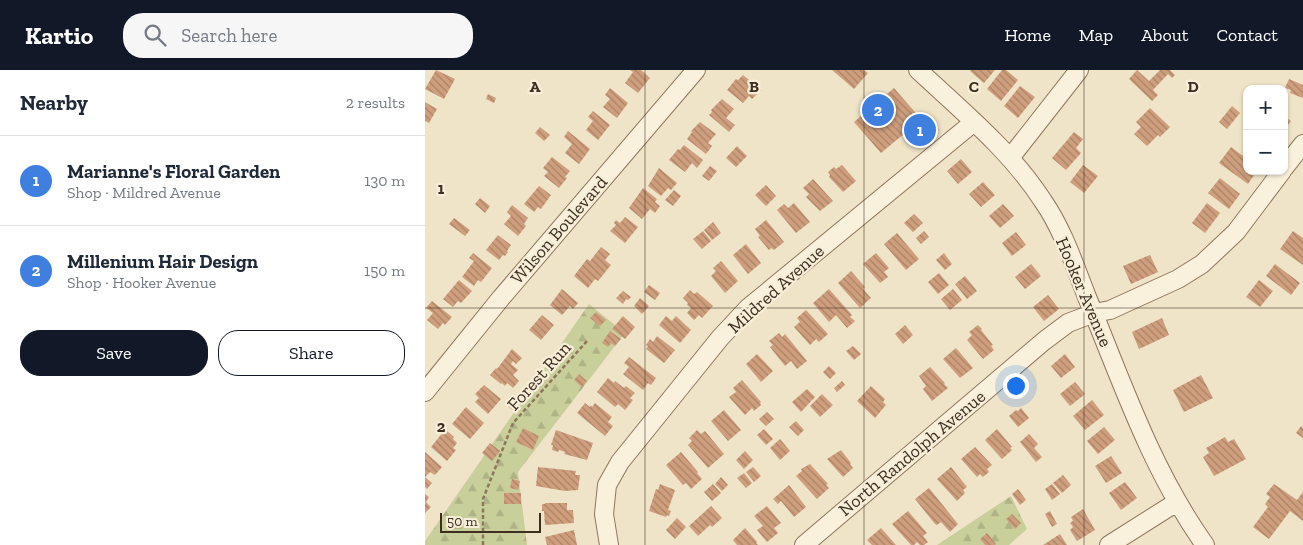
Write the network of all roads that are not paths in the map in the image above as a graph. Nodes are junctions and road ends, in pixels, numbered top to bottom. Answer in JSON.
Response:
{"nodes":[{"id":1,"x":696,"y":70,"type":"edge"},
{"id":2,"x":918,"y":70,"type":"edge"},
{"id":3,"x":1079,"y":70,"type":"edge"},
{"id":4,"x":974,"y":122,"type":"junction"},
{"id":5,"x":1303,"y":144,"type":"edge"},
{"id":6,"x":1010,"y":158,"type":"junction"},
{"id":7,"x":1288,"y":163,"type":"edge"},
{"id":8,"x":1278,"y":175,"type":"edge"},
{"id":9,"x":1094,"y":313,"type":"junction"},
{"id":10,"x":425,"y":392,"type":"edge"},
{"id":11,"x":1177,"y":502,"type":"junction"},
{"id":12,"x":608,"y":544,"type":"edge"},
{"id":13,"x":804,"y":545,"type":"edge"},
{"id":14,"x":1109,"y":545,"type":"edge"},
{"id":15,"x":1205,"y":545,"type":"edge"}],
"edges":[{"from":1,"to":10,"type":"street","name":"Wilson Boulevard"},
{"from":2,"to":4,"type":"street","name":"Hooker Avenue"},
{"from":3,"to":6,"type":"street"},
{"from":4,"to":6,"type":"street","name":"Hooker Avenue"},
{"from":4,"to":12,"type":"street","name":"Mildred Avenue"},
{"from":5,"to":7,"type":"street"},
{"from":6,"to":9,"type":"street","name":"Hooker Avenue"},
{"from":8,"to":9,"type":"street","name":"North Randolph Avenue"},
{"from":9,"to":11,"type":"street","name":"Hooker Avenue"},
{"from":9,"to":13,"type":"street","name":"North Randolph Avenue"},
{"from":11,"to":14,"type":"street"},
{"from":11,"to":15,"type":"street","name":"Hooker Avenue"}]}
